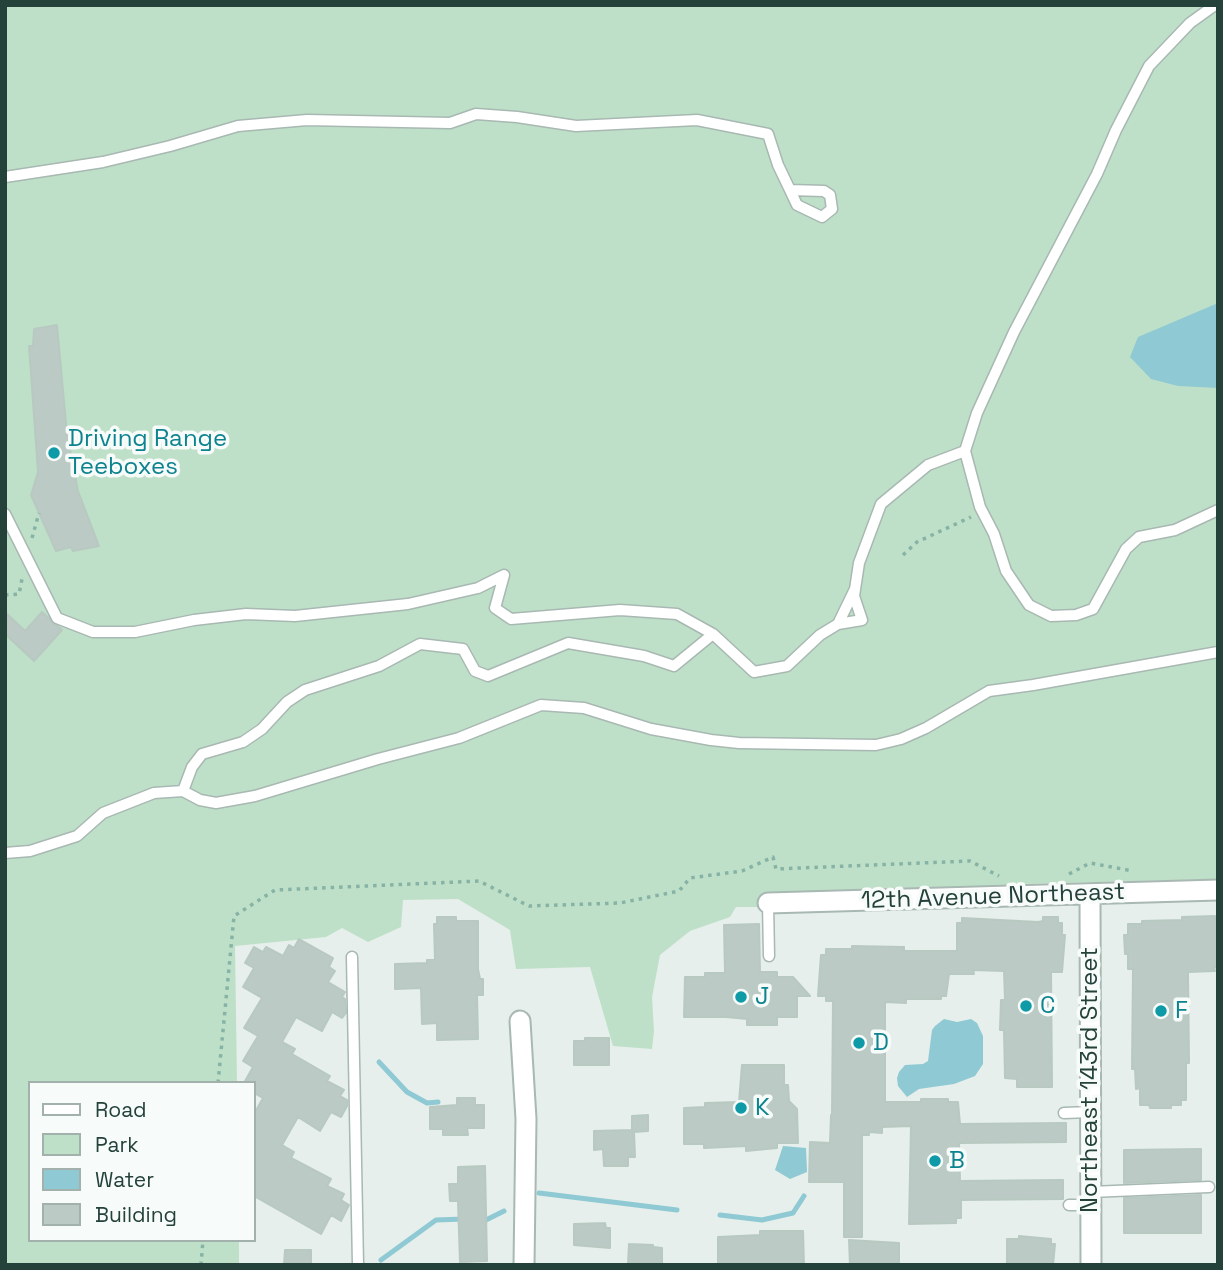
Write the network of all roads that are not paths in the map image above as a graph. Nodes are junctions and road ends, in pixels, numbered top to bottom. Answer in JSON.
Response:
{"nodes":[{"id":1,"x":1215,"y":5,"type":"edge"},
{"id":2,"x":5,"y":177,"type":"edge"},
{"id":3,"x":790,"y":190,"type":"dead end"},
{"id":4,"x":965,"y":451,"type":"junction"},
{"id":5,"x":1218,"y":510,"type":"edge"},
{"id":6,"x":5,"y":514,"type":"edge"},
{"id":7,"x":855,"y":589,"type":"junction"},
{"id":8,"x":838,"y":624,"type":"junction"},
{"id":9,"x":713,"y":634,"type":"junction"},
{"id":10,"x":1218,"y":652,"type":"edge"},
{"id":11,"x":183,"y":791,"type":"junction"},
{"id":12,"x":5,"y":853,"type":"edge"},
{"id":13,"x":1218,"y":890,"type":"edge"},
{"id":14,"x":1090,"y":895,"type":"junction"},
{"id":15,"x":768,"y":903,"type":"joint"},
{"id":16,"x":769,"y":956,"type":"dead end"},
{"id":17,"x":352,"y":957,"type":"dead end"},
{"id":18,"x":520,"y":1021,"type":"dead end"},
{"id":19,"x":1090,"y":1112,"type":"junction"},
{"id":20,"x":1064,"y":1113,"type":"dead end"},
{"id":21,"x":1209,"y":1187,"type":"dead end"},
{"id":22,"x":1091,"y":1198,"type":"junction"},
{"id":23,"x":1069,"y":1205,"type":"dead end"},
{"id":24,"x":359,"y":1265,"type":"edge"},
{"id":25,"x":524,"y":1265,"type":"edge"},
{"id":26,"x":1091,"y":1265,"type":"edge"}],
"edges":[{"from":1,"to":4,"type":"lane"},
{"from":2,"to":3,"type":"lane"},
{"from":4,"to":5,"type":"lane"},
{"from":4,"to":7,"type":"lane"},
{"from":6,"to":9,"type":"lane"},
{"from":7,"to":8,"type":"lane"},
{"from":7,"to":8,"type":"lane"},
{"from":8,"to":9,"type":"lane"},
{"from":9,"to":11,"type":"lane"},
{"from":10,"to":11,"type":"lane"},
{"from":11,"to":12,"type":"lane"},
{"from":13,"to":14,"type":"street","name":"12th Avenue Northeast"},
{"from":14,"to":15,"type":"street","name":"12th Avenue Northeast"},
{"from":14,"to":19,"type":"street","name":"Northeast 143rd Street"},
{"from":15,"to":16,"type":"lane"},
{"from":17,"to":24,"type":"lane"},
{"from":18,"to":25,"type":"street"},
{"from":19,"to":20,"type":"lane"},
{"from":19,"to":22,"type":"street","name":"Northeast 143rd Street"},
{"from":21,"to":22,"type":"lane"},
{"from":22,"to":23,"type":"lane"},
{"from":22,"to":26,"type":"street","name":"Northeast 143rd Street"}]}
